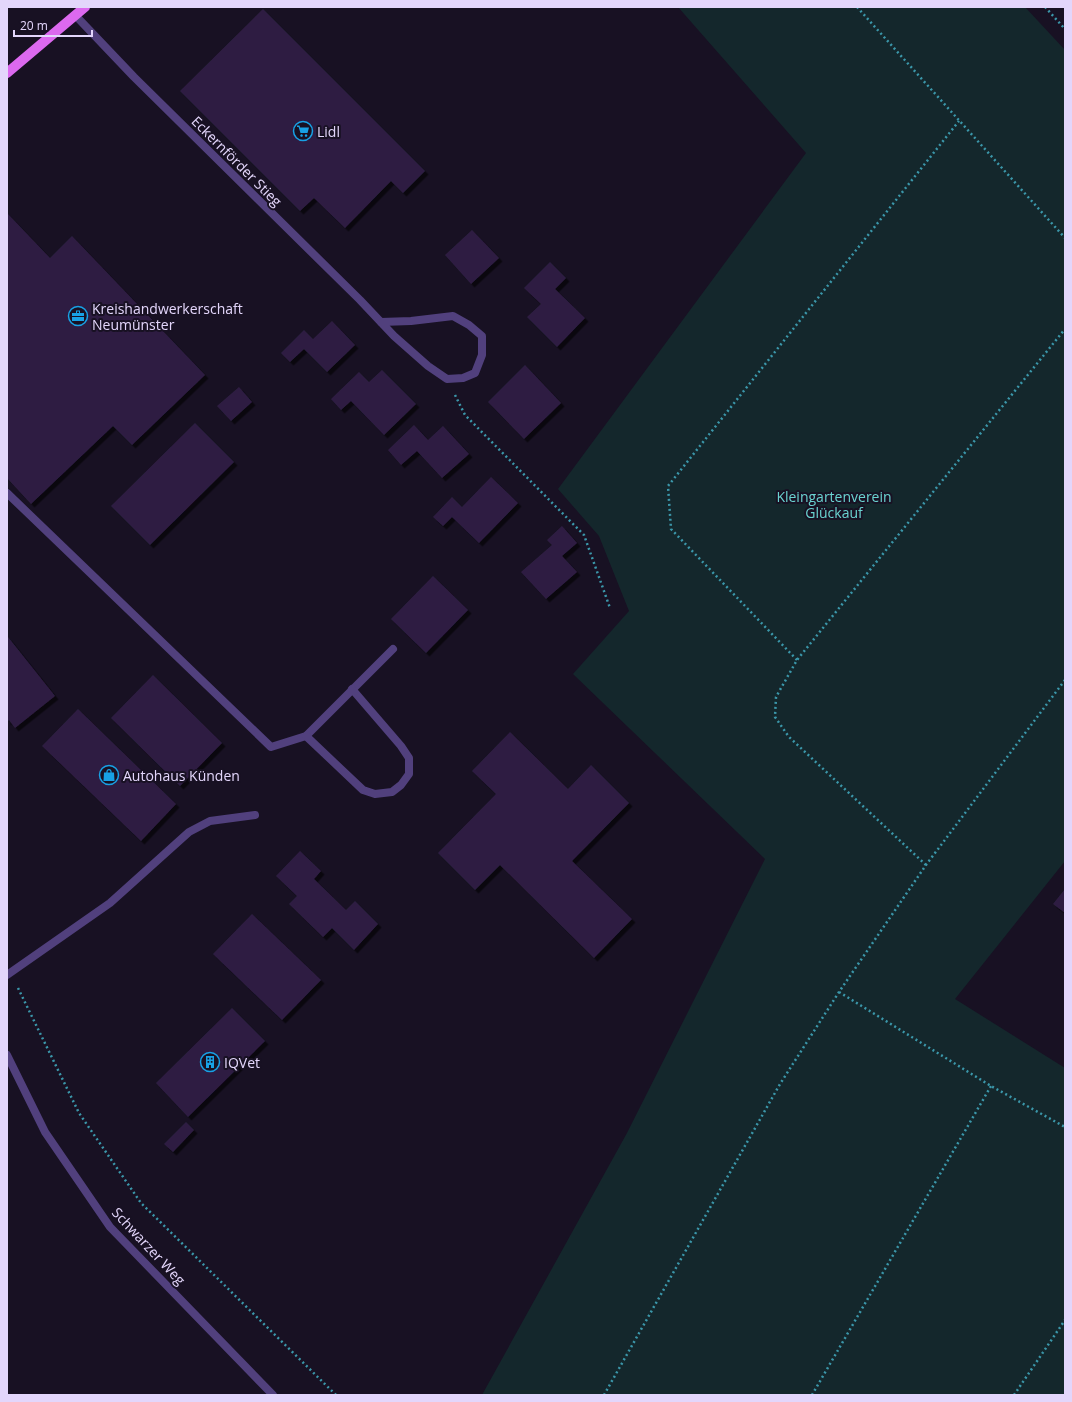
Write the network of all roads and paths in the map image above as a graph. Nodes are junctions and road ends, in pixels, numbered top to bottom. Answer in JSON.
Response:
{"nodes":[{"id":1,"x":85,"y":7,"type":"edge"},
{"id":2,"x":857,"y":7,"type":"edge"},
{"id":3,"x":1045,"y":7,"type":"edge"},
{"id":4,"x":75,"y":15,"type":"junction"},
{"id":5,"x":1065,"y":30,"type":"edge"},
{"id":6,"x":7,"y":73,"type":"edge"},
{"id":7,"x":959,"y":121,"type":"junction"},
{"id":8,"x":1065,"y":238,"type":"edge"},
{"id":9,"x":382,"y":322,"type":"junction"},
{"id":10,"x":1065,"y":329,"type":"edge"},
{"id":11,"x":447,"y":379,"type":"junction"},
{"id":12,"x":7,"y":493,"type":"edge"},
{"id":13,"x":610,"y":608,"type":"dead end"},
{"id":14,"x":393,"y":649,"type":"dead end"},
{"id":15,"x":797,"y":660,"type":"junction"},
{"id":16,"x":1065,"y":680,"type":"edge"},
{"id":17,"x":352,"y":689,"type":"junction"},
{"id":18,"x":306,"y":736,"type":"junction"},
{"id":19,"x":256,"y":815,"type":"dead end"},
{"id":20,"x":926,"y":865,"type":"junction"},
{"id":21,"x":9,"y":974,"type":"edge"},
{"id":22,"x":839,"y":992,"type":"junction"},
{"id":23,"x":7,"y":1055,"type":"edge"},
{"id":24,"x":991,"y":1086,"type":"junction"},
{"id":25,"x":1065,"y":1127,"type":"edge"},
{"id":26,"x":1065,"y":1320,"type":"edge"},
{"id":27,"x":272,"y":1395,"type":"edge"},
{"id":28,"x":336,"y":1395,"type":"edge"},
{"id":29,"x":604,"y":1395,"type":"edge"},
{"id":30,"x":812,"y":1395,"type":"edge"},
{"id":31,"x":1014,"y":1395,"type":"edge"}],
"edges":[{"from":1,"to":4,"type":"main road"},
{"from":2,"to":7,"type":"path"},
{"from":3,"to":5,"type":"path"},
{"from":4,"to":6,"type":"main road"},
{"from":4,"to":9,"type":"street","name":"Eckernförder Stieg"},
{"from":7,"to":8,"type":"path"},
{"from":7,"to":15,"type":"path"},
{"from":9,"to":11,"type":"street","name":"Eckernförder Stieg"},
{"from":9,"to":11,"type":"street"},
{"from":10,"to":15,"type":"path"},
{"from":11,"to":13,"type":"path"},
{"from":12,"to":18,"type":"street"},
{"from":14,"to":17,"type":"street"},
{"from":15,"to":20,"type":"path"},
{"from":16,"to":20,"type":"path"},
{"from":17,"to":18,"type":"street"},
{"from":17,"to":18,"type":"street"},
{"from":19,"to":21,"type":"street"},
{"from":20,"to":22,"type":"path"},
{"from":21,"to":28,"type":"path"},
{"from":22,"to":24,"type":"path"},
{"from":22,"to":29,"type":"path"},
{"from":23,"to":27,"type":"street","name":"Schwarzer Weg"},
{"from":24,"to":25,"type":"path"},
{"from":24,"to":30,"type":"path"},
{"from":26,"to":31,"type":"path"}]}
